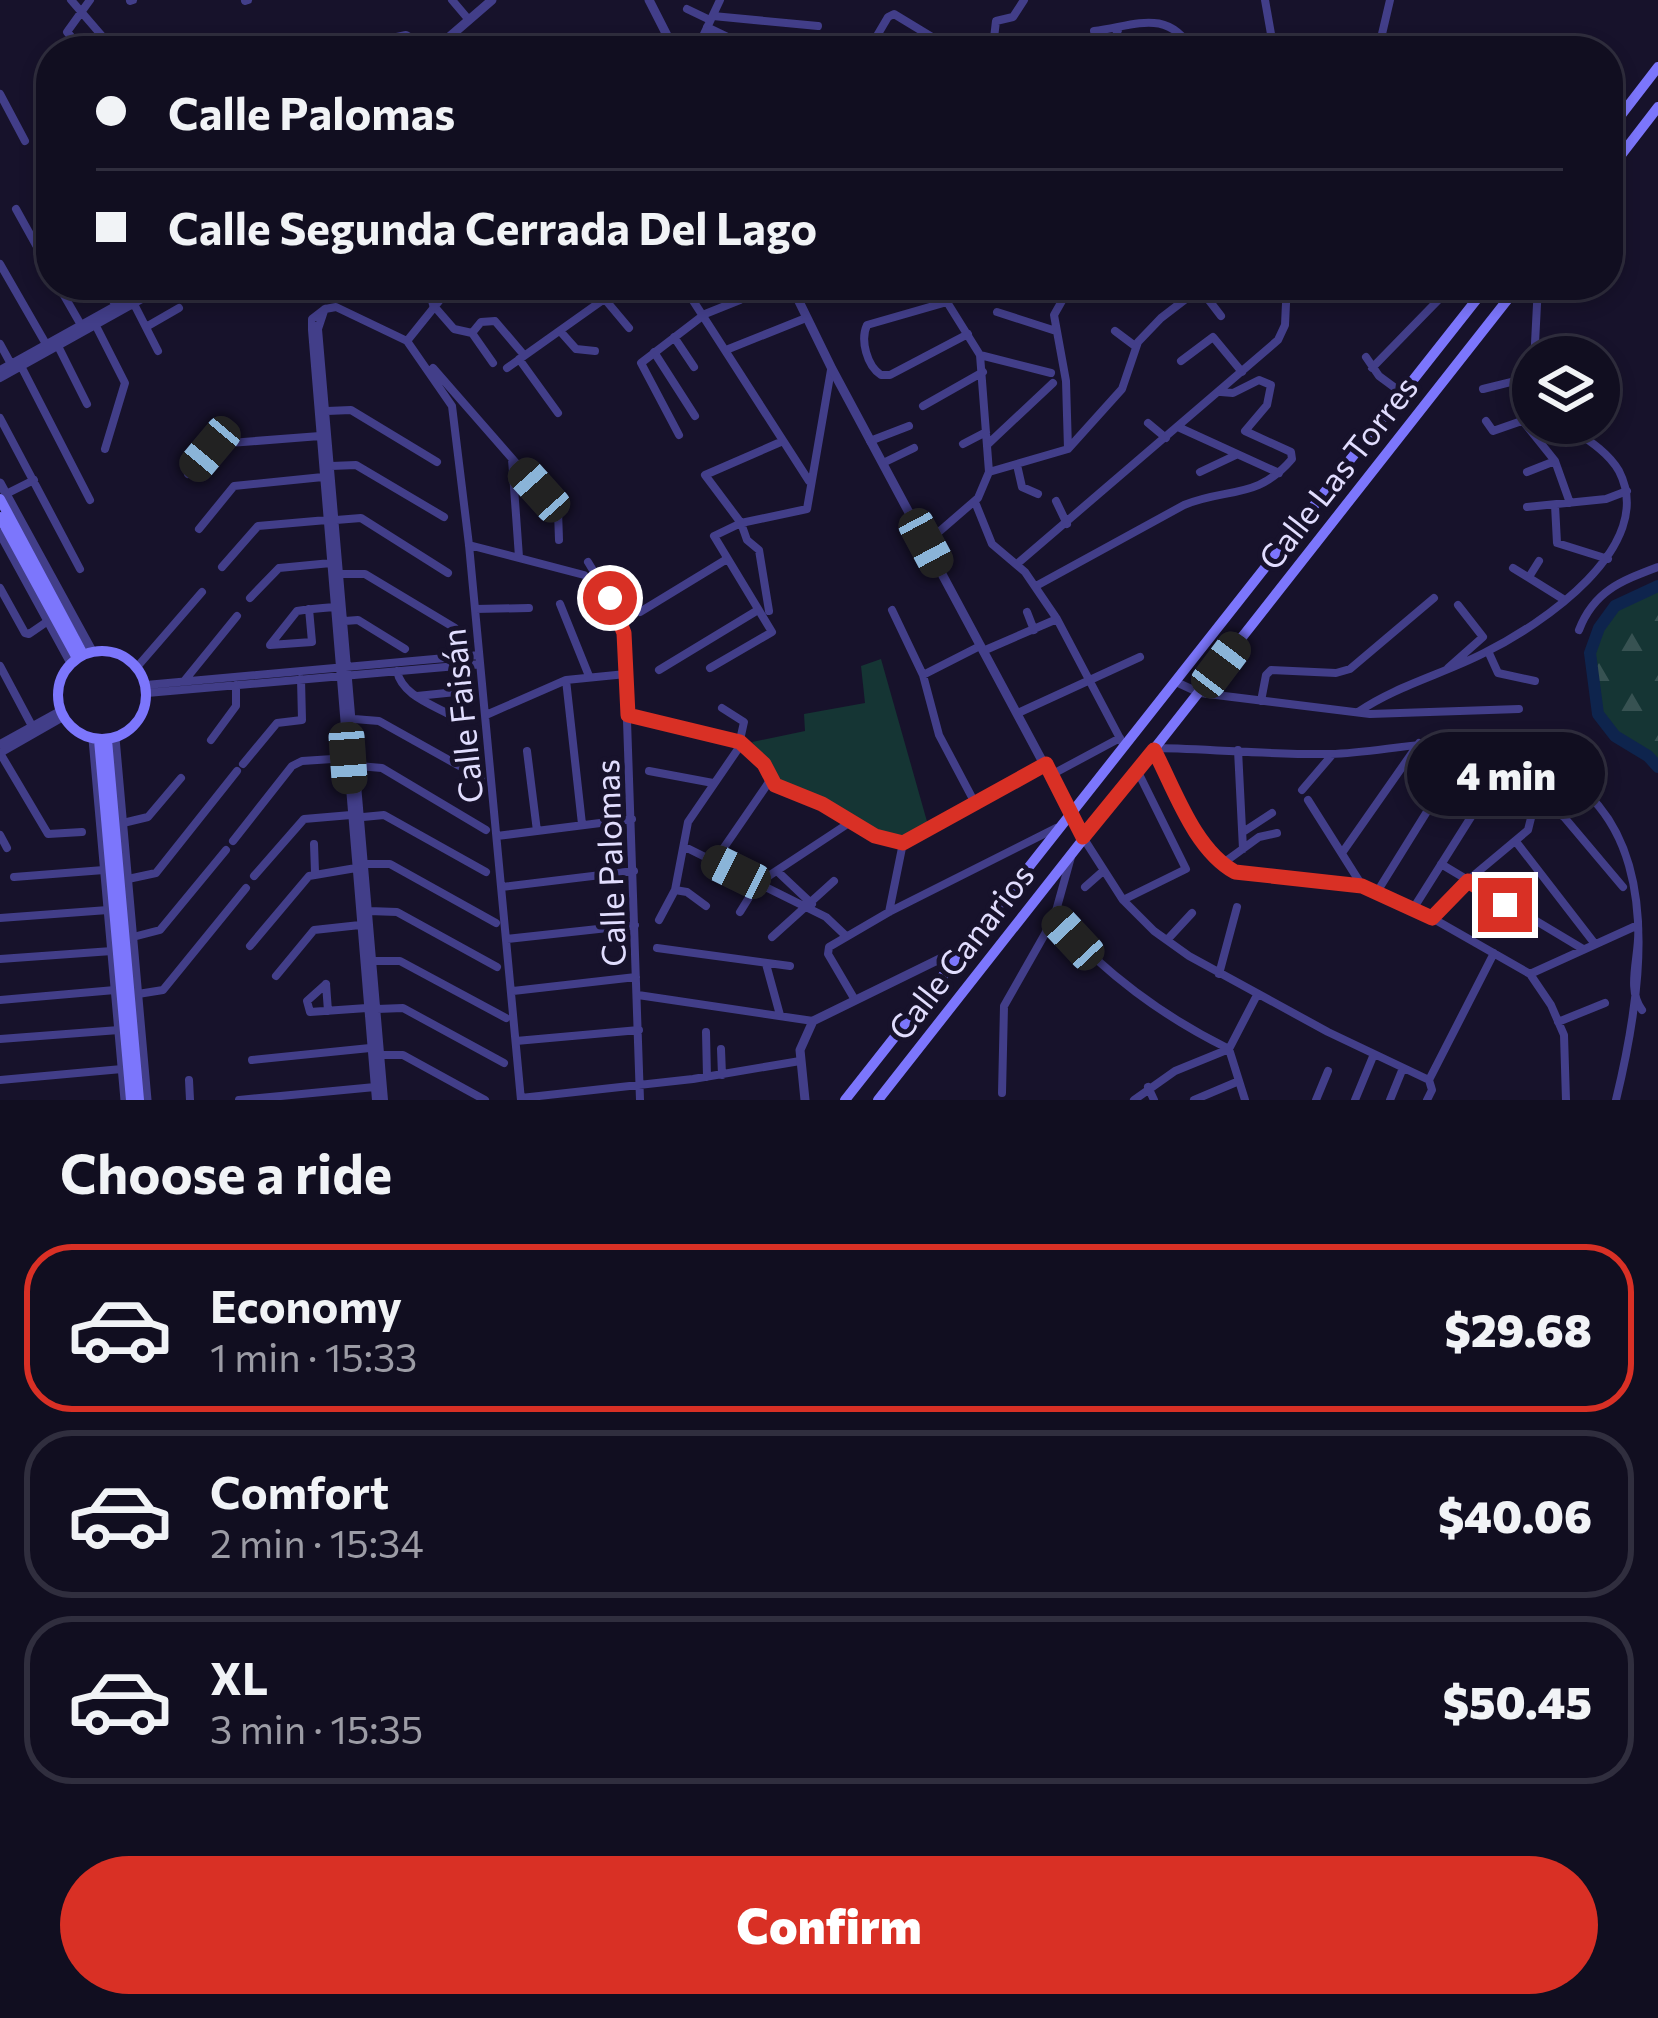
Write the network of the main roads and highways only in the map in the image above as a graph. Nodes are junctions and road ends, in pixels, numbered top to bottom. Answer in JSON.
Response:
{"nodes":[{"id":1,"x":1658,"y":67,"type":"edge"},
{"id":2,"x":1658,"y":107,"type":"edge"},
{"id":3,"x":1623,"y":112,"type":"edge"},
{"id":4,"x":1623,"y":152,"type":"edge"},
{"id":5,"x":1476,"y":300,"type":"edge"},
{"id":6,"x":1507,"y":300,"type":"edge"},
{"id":7,"x":3,"y":497,"type":"edge"},
{"id":8,"x":0,"y":517,"type":"edge"},
{"id":9,"x":81,"y":657,"type":"junction"},
{"id":10,"x":104,"y":739,"type":"junction"},
{"id":11,"x":1122,"y":742,"type":"joint"},
{"id":12,"x":1137,"y":770,"type":"joint"},
{"id":13,"x":882,"y":1098,"type":"edge"},
{"id":14,"x":135,"y":1100,"type":"edge"},
{"id":15,"x":845,"y":1100,"type":"edge"}],
"edges":[{"from":1,"to":3,"type":"main road"},
{"from":2,"to":4,"type":"main road"},
{"from":5,"to":11,"type":"main road","name":"Calle Las Torres"},
{"from":6,"to":12,"type":"main road","name":"Calle Las Torres"},
{"from":7,"to":9,"type":"main road"},
{"from":8,"to":9,"type":"main road"},
{"from":9,"to":10,"type":"main road"},
{"from":9,"to":10,"type":"main road"},
{"from":10,"to":14,"type":"main road"},
{"from":11,"to":15,"type":"main road","name":"Calle Canarios"},
{"from":12,"to":13,"type":"main road","name":"Calle Canarios"}]}
